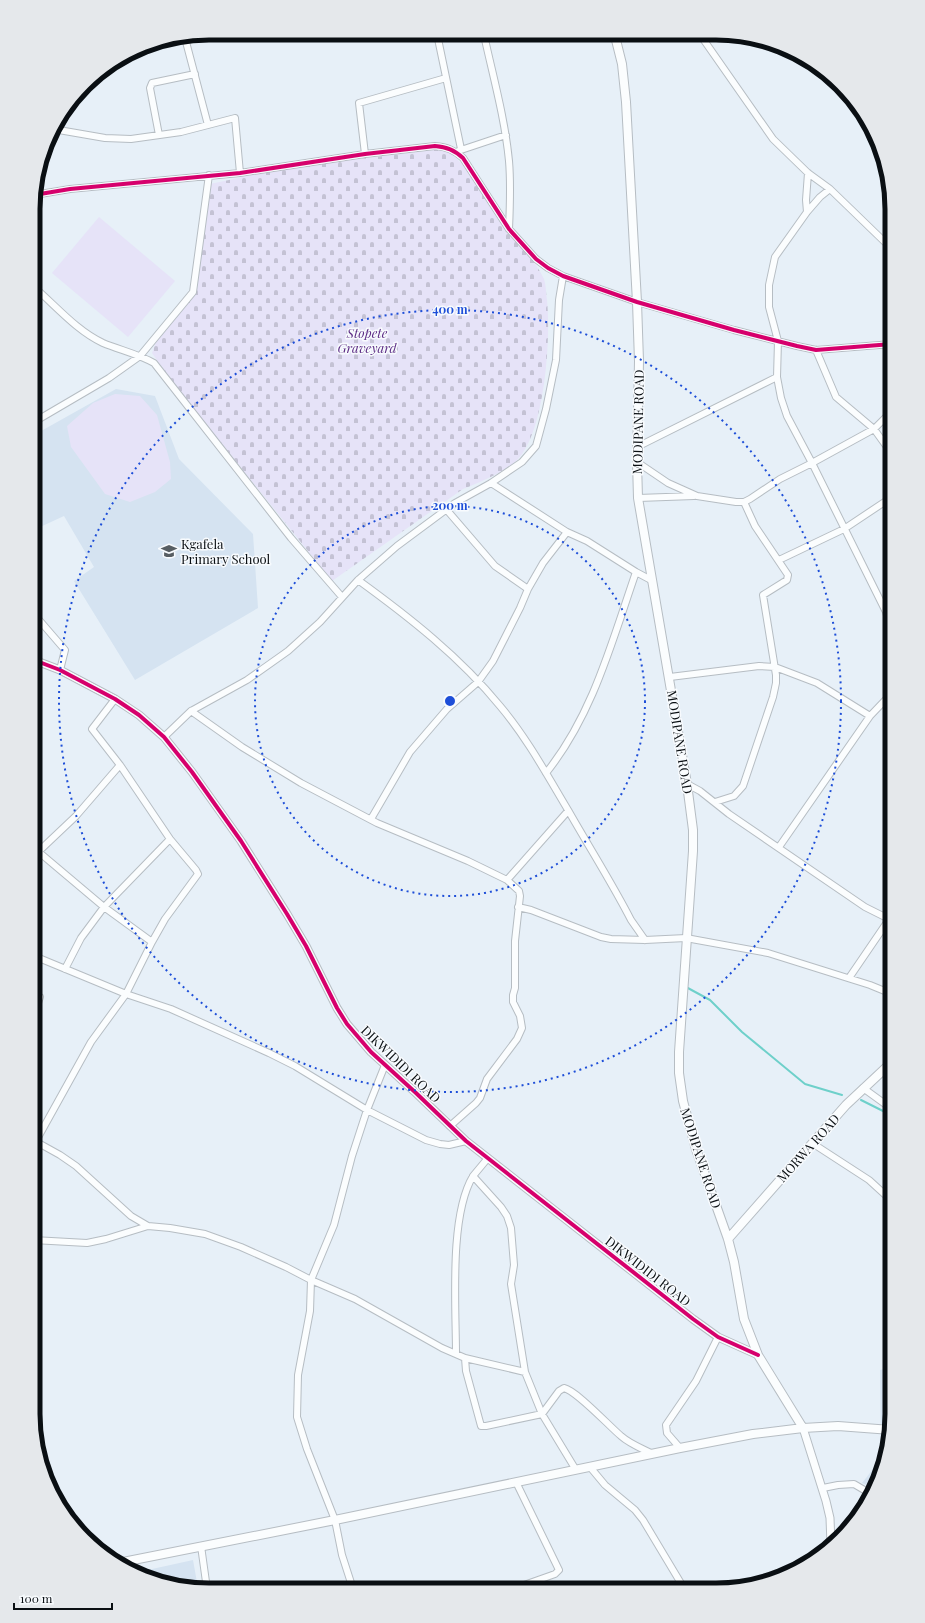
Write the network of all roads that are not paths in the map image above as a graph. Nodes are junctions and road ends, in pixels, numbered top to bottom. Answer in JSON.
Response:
{"nodes":[{"id":1,"x":438,"y":40,"type":"edge"},
{"id":2,"x":485,"y":40,"type":"edge"},
{"id":3,"x":616,"y":40,"type":"edge"},
{"id":4,"x":704,"y":40,"type":"edge"},
{"id":5,"x":186,"y":41,"type":"edge"},
{"id":6,"x":195,"y":74,"type":"junction"},
{"id":7,"x":446,"y":78,"type":"junction"},
{"id":8,"x":208,"y":125,"type":"junction"},
{"id":9,"x":59,"y":131,"type":"edge"},
{"id":10,"x":159,"y":135,"type":"junction"},
{"id":11,"x":506,"y":135,"type":"junction"},
{"id":12,"x":458,"y":150,"type":"junction"},
{"id":13,"x":365,"y":154,"type":"junction"},
{"id":14,"x":240,"y":172,"type":"junction"},
{"id":15,"x":808,"y":173,"type":"junction"},
{"id":16,"x":209,"y":175,"type":"junction"},
{"id":17,"x":830,"y":189,"type":"junction"},
{"id":18,"x":40,"y":194,"type":"edge"},
{"id":19,"x":808,"y":212,"type":"junction"},
{"id":20,"x":509,"y":228,"type":"junction"},
{"id":21,"x":885,"y":242,"type":"edge"},
{"id":22,"x":563,"y":276,"type":"junction"},
{"id":23,"x":40,"y":292,"type":"edge"},
{"id":24,"x":637,"y":302,"type":"junction"},
{"id":25,"x":778,"y":342,"type":"junction"},
{"id":26,"x":885,"y":345,"type":"edge"},
{"id":27,"x":816,"y":350,"type":"junction"},
{"id":28,"x":140,"y":356,"type":"junction"},
{"id":29,"x":777,"y":377,"type":"junction"},
{"id":30,"x":40,"y":418,"type":"edge"},
{"id":31,"x":885,"y":418,"type":"edge"},
{"id":32,"x":874,"y":430,"type":"junction"},
{"id":33,"x":885,"y":445,"type":"edge"},
{"id":34,"x":637,"y":447,"type":"junction"},
{"id":35,"x":637,"y":462,"type":"junction"},
{"id":36,"x":812,"y":463,"type":"junction"},
{"id":37,"x":491,"y":483,"type":"junction"},
{"id":38,"x":697,"y":496,"type":"junction"},
{"id":39,"x":638,"y":498,"type":"junction"},
{"id":40,"x":744,"y":502,"type":"junction"},
{"id":41,"x":885,"y":502,"type":"edge"},
{"id":42,"x":446,"y":509,"type":"junction"},
{"id":43,"x":844,"y":529,"type":"junction"},
{"id":44,"x":567,"y":532,"type":"junction"},
{"id":45,"x":778,"y":560,"type":"junction"},
{"id":46,"x":636,"y":572,"type":"junction"},
{"id":47,"x":358,"y":580,"type":"junction"},
{"id":48,"x":651,"y":580,"type":"junction"},
{"id":49,"x":528,"y":588,"type":"junction"},
{"id":50,"x":342,"y":597,"type":"junction"},
{"id":51,"x":885,"y":610,"type":"edge"},
{"id":52,"x":40,"y":621,"type":"edge"},
{"id":53,"x":40,"y":662,"type":"edge"},
{"id":54,"x":775,"y":667,"type":"junction"},
{"id":55,"x":60,"y":670,"type":"junction"},
{"id":56,"x":670,"y":677,"type":"junction"},
{"id":57,"x":478,"y":682,"type":"junction"},
{"id":58,"x":115,"y":699,"type":"junction"},
{"id":59,"x":885,"y":700,"type":"edge"},
{"id":60,"x":191,"y":712,"type":"junction"},
{"id":61,"x":870,"y":716,"type":"junction"},
{"id":62,"x":164,"y":737,"type":"junction"},
{"id":63,"x":120,"y":765,"type":"junction"},
{"id":64,"x":546,"y":773,"type":"junction"},
{"id":65,"x":687,"y":784,"type":"junction"},
{"id":66,"x":715,"y":802,"type":"junction"},
{"id":67,"x":568,"y":811,"type":"junction"},
{"id":68,"x":371,"y":819,"type":"junction"},
{"id":69,"x":170,"y":840,"type":"junction"},
{"id":70,"x":40,"y":847,"type":"edge"},
{"id":71,"x":779,"y":847,"type":"junction"},
{"id":72,"x":40,"y":853,"type":"edge"},
{"id":73,"x":507,"y":880,"type":"junction"},
{"id":74,"x":104,"y":907,"type":"junction"},
{"id":75,"x":518,"y":907,"type":"junction"},
{"id":76,"x":885,"y":915,"type":"edge"},
{"id":77,"x":885,"y":924,"type":"edge"},
{"id":78,"x":686,"y":938,"type":"junction"},
{"id":79,"x":645,"y":940,"type":"junction"},
{"id":80,"x":152,"y":942,"type":"junction"},
{"id":81,"x":40,"y":959,"type":"edge"},
{"id":82,"x":65,"y":970,"type":"junction"},
{"id":83,"x":849,"y":978,"type":"junction"},
{"id":84,"x":885,"y":991,"type":"edge"},
{"id":85,"x":126,"y":994,"type":"junction"},
{"id":86,"x":384,"y":1065,"type":"junction"},
{"id":87,"x":885,"y":1068,"type":"edge"},
{"id":88,"x":863,"y":1088,"type":"junction"},
{"id":89,"x":885,"y":1104,"type":"edge"},
{"id":90,"x":367,"y":1110,"type":"junction"},
{"id":91,"x":450,"y":1126,"type":"junction"},
{"id":92,"x":40,"y":1132,"type":"edge"},
{"id":93,"x":466,"y":1141,"type":"junction"},
{"id":94,"x":812,"y":1143,"type":"junction"},
{"id":95,"x":40,"y":1144,"type":"edge"},
{"id":96,"x":488,"y":1158,"type":"junction"},
{"id":97,"x":472,"y":1176,"type":"junction"},
{"id":98,"x":885,"y":1195,"type":"edge"},
{"id":99,"x":148,"y":1226,"type":"junction"},
{"id":100,"x":728,"y":1239,"type":"junction"},
{"id":101,"x":40,"y":1240,"type":"edge"},
{"id":102,"x":311,"y":1280,"type":"junction"},
{"id":103,"x":718,"y":1337,"type":"junction"},
{"id":104,"x":456,"y":1354,"type":"junction"},
{"id":105,"x":758,"y":1355,"type":"junction"},
{"id":106,"x":465,"y":1358,"type":"junction"},
{"id":107,"x":525,"y":1372,"type":"junction"},
{"id":108,"x":542,"y":1414,"type":"junction"},
{"id":109,"x":803,"y":1428,"type":"junction"},
{"id":110,"x":885,"y":1430,"type":"edge"},
{"id":111,"x":680,"y":1448,"type":"junction"},
{"id":112,"x":651,"y":1454,"type":"junction"},
{"id":113,"x":590,"y":1467,"type":"junction"},
{"id":114,"x":576,"y":1470,"type":"junction"},
{"id":115,"x":516,"y":1482,"type":"junction"},
{"id":116,"x":822,"y":1488,"type":"junction"},
{"id":117,"x":866,"y":1491,"type":"edge"},
{"id":118,"x":334,"y":1520,"type":"junction"},
{"id":119,"x":830,"y":1539,"type":"edge"},
{"id":120,"x":201,"y":1546,"type":"junction"},
{"id":121,"x":126,"y":1561,"type":"edge"},
{"id":122,"x":205,"y":1583,"type":"edge"},
{"id":123,"x":350,"y":1583,"type":"edge"},
{"id":124,"x":532,"y":1583,"type":"edge"},
{"id":125,"x":681,"y":1583,"type":"edge"}],
"edges":[{"from":1,"to":7,"type":"street"},
{"from":2,"to":11,"type":"street"},
{"from":3,"to":24,"type":"main road","name":"MODIPANE ROAD"},
{"from":4,"to":15,"type":"street"},
{"from":5,"to":6,"type":"street"},
{"from":6,"to":8,"type":"street"},
{"from":6,"to":10,"type":"street"},
{"from":7,"to":12,"type":"street"},
{"from":7,"to":13,"type":"street"},
{"from":8,"to":10,"type":"street"},
{"from":8,"to":14,"type":"street"},
{"from":9,"to":10,"type":"street"},
{"from":11,"to":12,"type":"street"},
{"from":11,"to":20,"type":"street"},
{"from":12,"to":13,"type":"street"},
{"from":12,"to":20,"type":"street"},
{"from":13,"to":14,"type":"street"},
{"from":14,"to":16,"type":"street"},
{"from":15,"to":17,"type":"street"},
{"from":15,"to":19,"type":"street"},
{"from":16,"to":18,"type":"street"},
{"from":16,"to":28,"type":"street"},
{"from":17,"to":19,"type":"street"},
{"from":17,"to":21,"type":"street"},
{"from":19,"to":25,"type":"street"},
{"from":20,"to":22,"type":"street"},
{"from":22,"to":24,"type":"street"},
{"from":22,"to":37,"type":"street"},
{"from":23,"to":28,"type":"street"},
{"from":24,"to":25,"type":"street"},
{"from":24,"to":34,"type":"main road","name":"MODIPANE ROAD"},
{"from":25,"to":27,"type":"street"},
{"from":25,"to":29,"type":"street"},
{"from":26,"to":27,"type":"street"},
{"from":27,"to":32,"type":"street"},
{"from":28,"to":30,"type":"street"},
{"from":28,"to":50,"type":"street"},
{"from":29,"to":34,"type":"street"},
{"from":29,"to":36,"type":"street"},
{"from":31,"to":32,"type":"street"},
{"from":32,"to":33,"type":"street"},
{"from":32,"to":36,"type":"street"},
{"from":34,"to":35,"type":"main road","name":"MODIPANE ROAD"},
{"from":35,"to":38,"type":"street"},
{"from":35,"to":39,"type":"main road","name":"MODIPANE ROAD"},
{"from":36,"to":40,"type":"street"},
{"from":36,"to":43,"type":"street"},
{"from":37,"to":42,"type":"street"},
{"from":37,"to":44,"type":"street"},
{"from":38,"to":39,"type":"street"},
{"from":38,"to":40,"type":"street"},
{"from":39,"to":48,"type":"main road","name":"MODIPANE ROAD"},
{"from":40,"to":45,"type":"street"},
{"from":41,"to":43,"type":"street"},
{"from":42,"to":47,"type":"street"},
{"from":42,"to":49,"type":"street"},
{"from":43,"to":45,"type":"street"},
{"from":43,"to":51,"type":"street"},
{"from":44,"to":46,"type":"street"},
{"from":44,"to":49,"type":"street"},
{"from":45,"to":54,"type":"street"},
{"from":46,"to":48,"type":"street"},
{"from":46,"to":64,"type":"street"},
{"from":47,"to":50,"type":"street"},
{"from":47,"to":57,"type":"street"},
{"from":48,"to":56,"type":"main road","name":"MODIPANE ROAD"},
{"from":49,"to":57,"type":"street"},
{"from":50,"to":60,"type":"street"},
{"from":52,"to":55,"type":"street"},
{"from":53,"to":55,"type":"street","name":"DIKWIDIDI ROAD"},
{"from":54,"to":56,"type":"street"},
{"from":54,"to":61,"type":"street"},
{"from":54,"to":66,"type":"street"},
{"from":55,"to":58,"type":"street","name":"DIKWIDIDI ROAD"},
{"from":56,"to":65,"type":"main road","name":"MODIPANE ROAD"},
{"from":57,"to":64,"type":"street"},
{"from":57,"to":68,"type":"street"},
{"from":58,"to":62,"type":"street","name":"DIKWIDIDI ROAD"},
{"from":58,"to":63,"type":"street"},
{"from":59,"to":61,"type":"street"},
{"from":60,"to":62,"type":"street"},
{"from":60,"to":68,"type":"street"},
{"from":61,"to":71,"type":"street"},
{"from":62,"to":86,"type":"street","name":"DIKWIDIDI ROAD"},
{"from":63,"to":69,"type":"street"},
{"from":63,"to":70,"type":"street"},
{"from":64,"to":67,"type":"street"},
{"from":65,"to":66,"type":"street"},
{"from":65,"to":78,"type":"main road","name":"MODIPANE ROAD"},
{"from":66,"to":71,"type":"street"},
{"from":67,"to":73,"type":"street"},
{"from":67,"to":79,"type":"street"},
{"from":68,"to":73,"type":"street"},
{"from":69,"to":74,"type":"street"},
{"from":69,"to":80,"type":"street"},
{"from":71,"to":76,"type":"street"},
{"from":72,"to":74,"type":"street"},
{"from":73,"to":75,"type":"street"},
{"from":74,"to":80,"type":"street"},
{"from":74,"to":82,"type":"street"},
{"from":75,"to":79,"type":"street"},
{"from":75,"to":91,"type":"street"},
{"from":77,"to":83,"type":"street"},
{"from":78,"to":79,"type":"street"},
{"from":78,"to":83,"type":"street"},
{"from":78,"to":100,"type":"main road","name":"MODIPANE ROAD"},
{"from":80,"to":85,"type":"street"},
{"from":81,"to":82,"type":"street"},
{"from":82,"to":85,"type":"street"},
{"from":83,"to":84,"type":"street"},
{"from":85,"to":90,"type":"street"},
{"from":85,"to":92,"type":"street"},
{"from":86,"to":90,"type":"street"},
{"from":86,"to":91,"type":"street","name":"DIKWIDIDI ROAD"},
{"from":87,"to":88,"type":"main road","name":"MORWA ROAD"},
{"from":88,"to":89,"type":"street"},
{"from":88,"to":94,"type":"main road","name":"MORWA ROAD"},
{"from":90,"to":93,"type":"street"},
{"from":90,"to":102,"type":"street"},
{"from":91,"to":93,"type":"street","name":"DIKWIDIDI ROAD"},
{"from":93,"to":96,"type":"street","name":"DIKWIDIDI ROAD"},
{"from":94,"to":98,"type":"street"},
{"from":94,"to":100,"type":"main road","name":"MORWA ROAD"},
{"from":95,"to":99,"type":"street"},
{"from":96,"to":97,"type":"street"},
{"from":96,"to":103,"type":"street","name":"DIKWIDIDI ROAD"},
{"from":97,"to":104,"type":"street"},
{"from":97,"to":107,"type":"street"},
{"from":99,"to":101,"type":"street"},
{"from":99,"to":102,"type":"street"},
{"from":100,"to":105,"type":"main road","name":"MODIPANE ROAD"},
{"from":102,"to":104,"type":"street"},
{"from":102,"to":118,"type":"street"},
{"from":103,"to":105,"type":"street","name":"DIKWIDIDI ROAD"},
{"from":103,"to":111,"type":"street"},
{"from":104,"to":106,"type":"street"},
{"from":105,"to":109,"type":"main road","name":"MODIPANE ROAD"},
{"from":106,"to":107,"type":"street"},
{"from":106,"to":108,"type":"street"},
{"from":107,"to":108,"type":"street"},
{"from":108,"to":112,"type":"street"},
{"from":108,"to":114,"type":"street"},
{"from":109,"to":110,"type":"main road"},
{"from":109,"to":111,"type":"main road"},
{"from":109,"to":116,"type":"street"},
{"from":111,"to":112,"type":"main road"},
{"from":112,"to":113,"type":"main road"},
{"from":113,"to":114,"type":"main road"},
{"from":113,"to":125,"type":"street"},
{"from":114,"to":115,"type":"main road"},
{"from":115,"to":118,"type":"main road"},
{"from":115,"to":124,"type":"street"},
{"from":116,"to":117,"type":"street"},
{"from":116,"to":119,"type":"street"},
{"from":118,"to":120,"type":"main road"},
{"from":118,"to":123,"type":"street"},
{"from":120,"to":121,"type":"main road"},
{"from":120,"to":122,"type":"street"}]}
